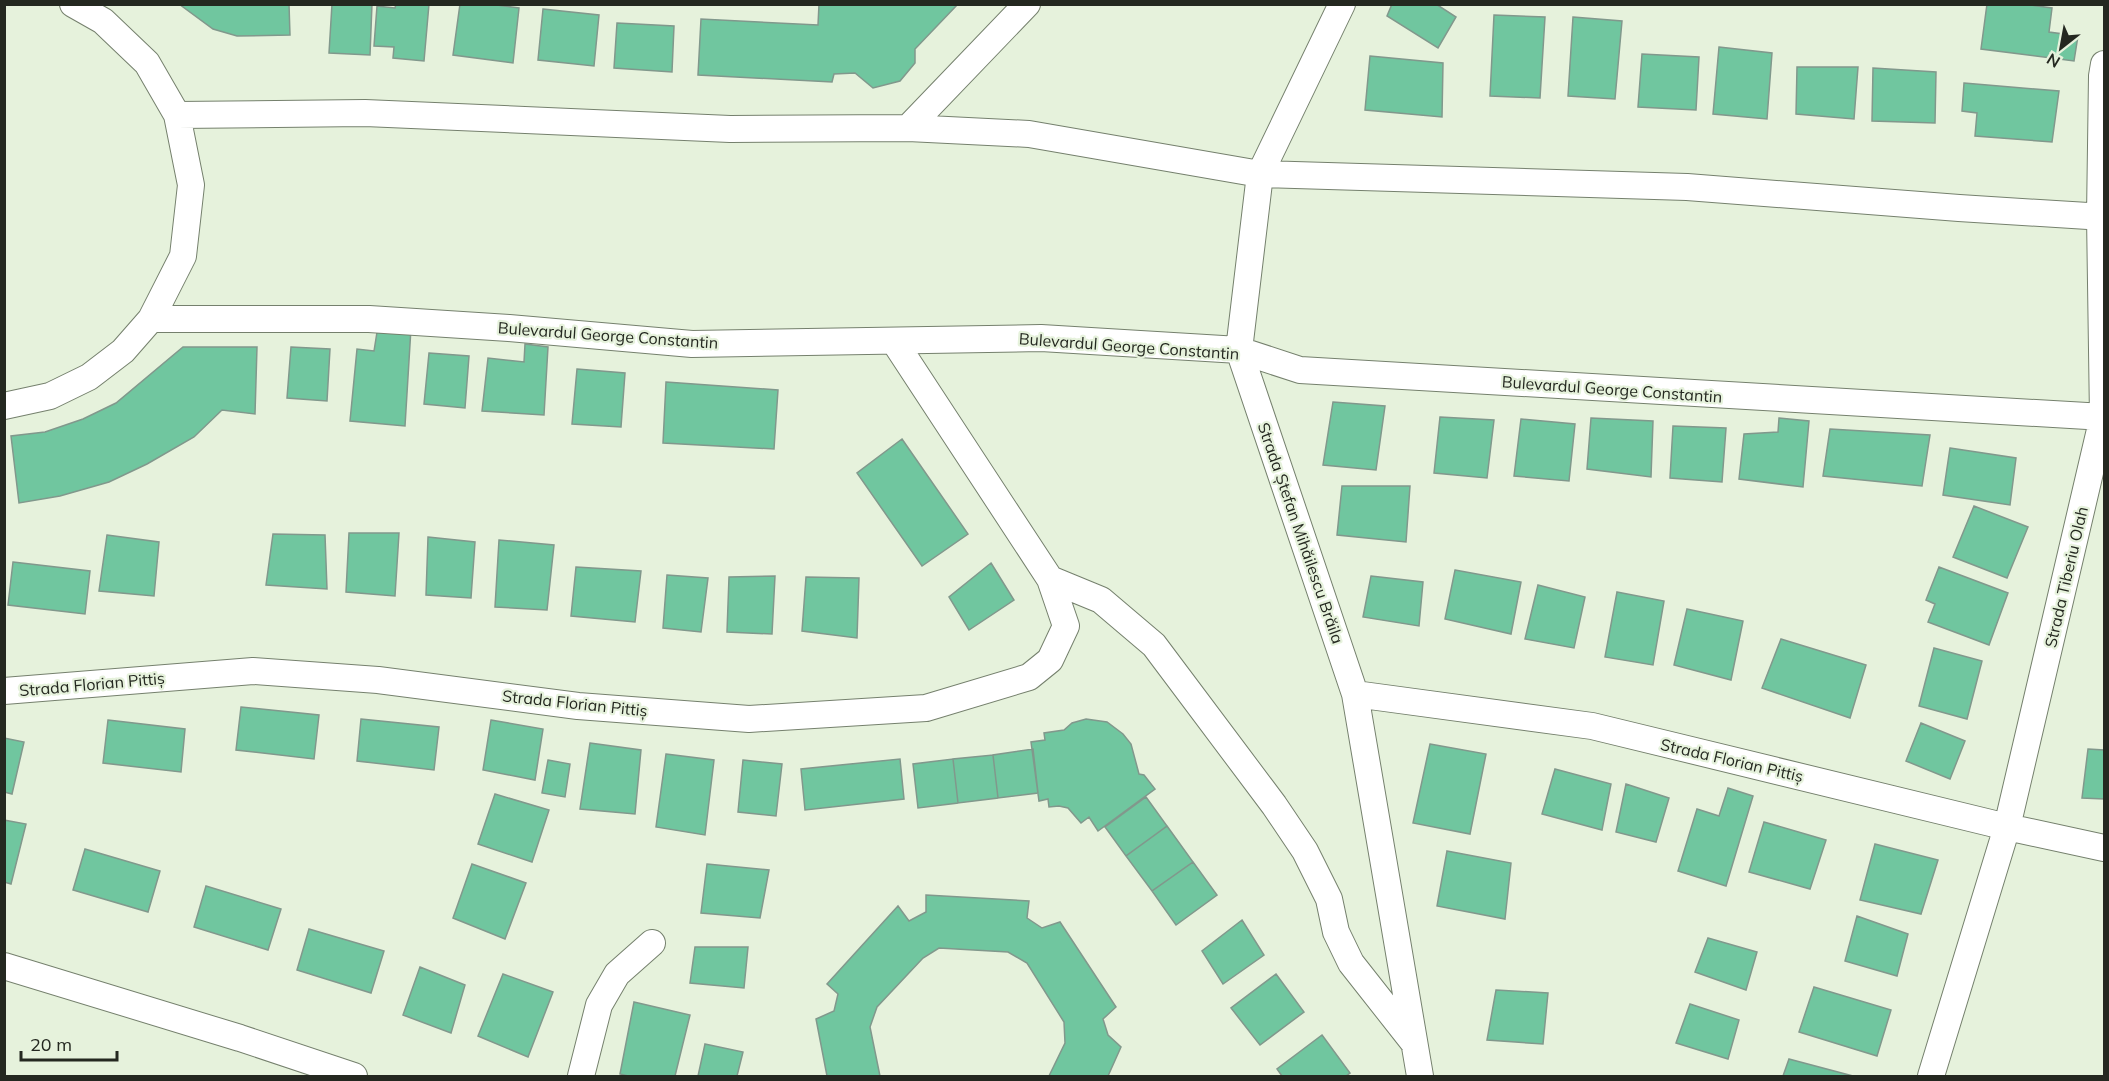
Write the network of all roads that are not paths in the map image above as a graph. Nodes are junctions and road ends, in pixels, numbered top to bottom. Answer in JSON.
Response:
{"nodes":[{"id":1,"x":73,"y":4,"type":"edge"},
{"id":2,"x":1027,"y":4,"type":"edge"},
{"id":3,"x":1342,"y":4,"type":"edge"},
{"id":4,"x":2104,"y":64,"type":"edge"},
{"id":5,"x":177,"y":115,"type":"junction"},
{"id":6,"x":908,"y":128,"type":"junction"},
{"id":7,"x":1260,"y":174,"type":"junction"},
{"id":8,"x":2102,"y":216,"type":"edge"},
{"id":9,"x":151,"y":319,"type":"junction"},
{"id":10,"x":894,"y":341,"type":"junction"},
{"id":11,"x":1239,"y":351,"type":"junction"},
{"id":12,"x":4,"y":406,"type":"edge"},
{"id":13,"x":2104,"y":417,"type":"edge"},
{"id":14,"x":1050,"y":579,"type":"junction"},
{"id":15,"x":4,"y":691,"type":"edge"},
{"id":16,"x":1355,"y":694,"type":"junction"},
{"id":17,"x":2007,"y":827,"type":"junction"},
{"id":18,"x":2104,"y":848,"type":"edge"},
{"id":19,"x":652,"y":942,"type":"dead end"},
{"id":20,"x":4,"y":966,"type":"edge"},
{"id":21,"x":1416,"y":1045,"type":"junction"},
{"id":22,"x":354,"y":1077,"type":"edge"},
{"id":23,"x":581,"y":1077,"type":"edge"},
{"id":24,"x":1420,"y":1077,"type":"edge"},
{"id":25,"x":1931,"y":1077,"type":"edge"}],
"edges":[{"from":1,"to":5,"type":"street"},
{"from":2,"to":6,"type":"street"},
{"from":3,"to":7,"type":"street","name":"Strada Ștefan Mihăilescu Brăila"},
{"from":4,"to":8,"type":"street","name":"Strada Tiberiu Olah"},
{"from":5,"to":6,"type":"street"},
{"from":5,"to":9,"type":"street"},
{"from":6,"to":7,"type":"street"},
{"from":7,"to":8,"type":"street"},
{"from":7,"to":11,"type":"street","name":"Strada Ștefan Mihăilescu Brăila"},
{"from":8,"to":13,"type":"street","name":"Strada Tiberiu Olah"},
{"from":9,"to":10,"type":"street","name":"Bulevardul George Constantin"},
{"from":9,"to":12,"type":"street"},
{"from":10,"to":11,"type":"street","name":"Bulevardul George Constantin"},
{"from":10,"to":14,"type":"street","name":"Strada Florian Pittiș"},
{"from":11,"to":13,"type":"street","name":"Bulevardul George Constantin"},
{"from":11,"to":16,"type":"street","name":"Strada Ștefan Mihăilescu Brăila"},
{"from":13,"to":17,"type":"street","name":"Strada Tiberiu Olah"},
{"from":14,"to":15,"type":"street","name":"Strada Florian Pittiș"},
{"from":14,"to":21,"type":"street"},
{"from":16,"to":17,"type":"street","name":"Strada Florian Pittiș"},
{"from":16,"to":21,"type":"street","name":"Strada Ștefan Mihăilescu Brăila"},
{"from":17,"to":18,"type":"street","name":"Strada Florian Pittiș"},
{"from":17,"to":25,"type":"street","name":"Strada Tiberiu Olah"},
{"from":19,"to":23,"type":"street"},
{"from":20,"to":22,"type":"street"},
{"from":21,"to":24,"type":"street","name":"Strada Ștefan Mihăilescu Brăila"}]}
